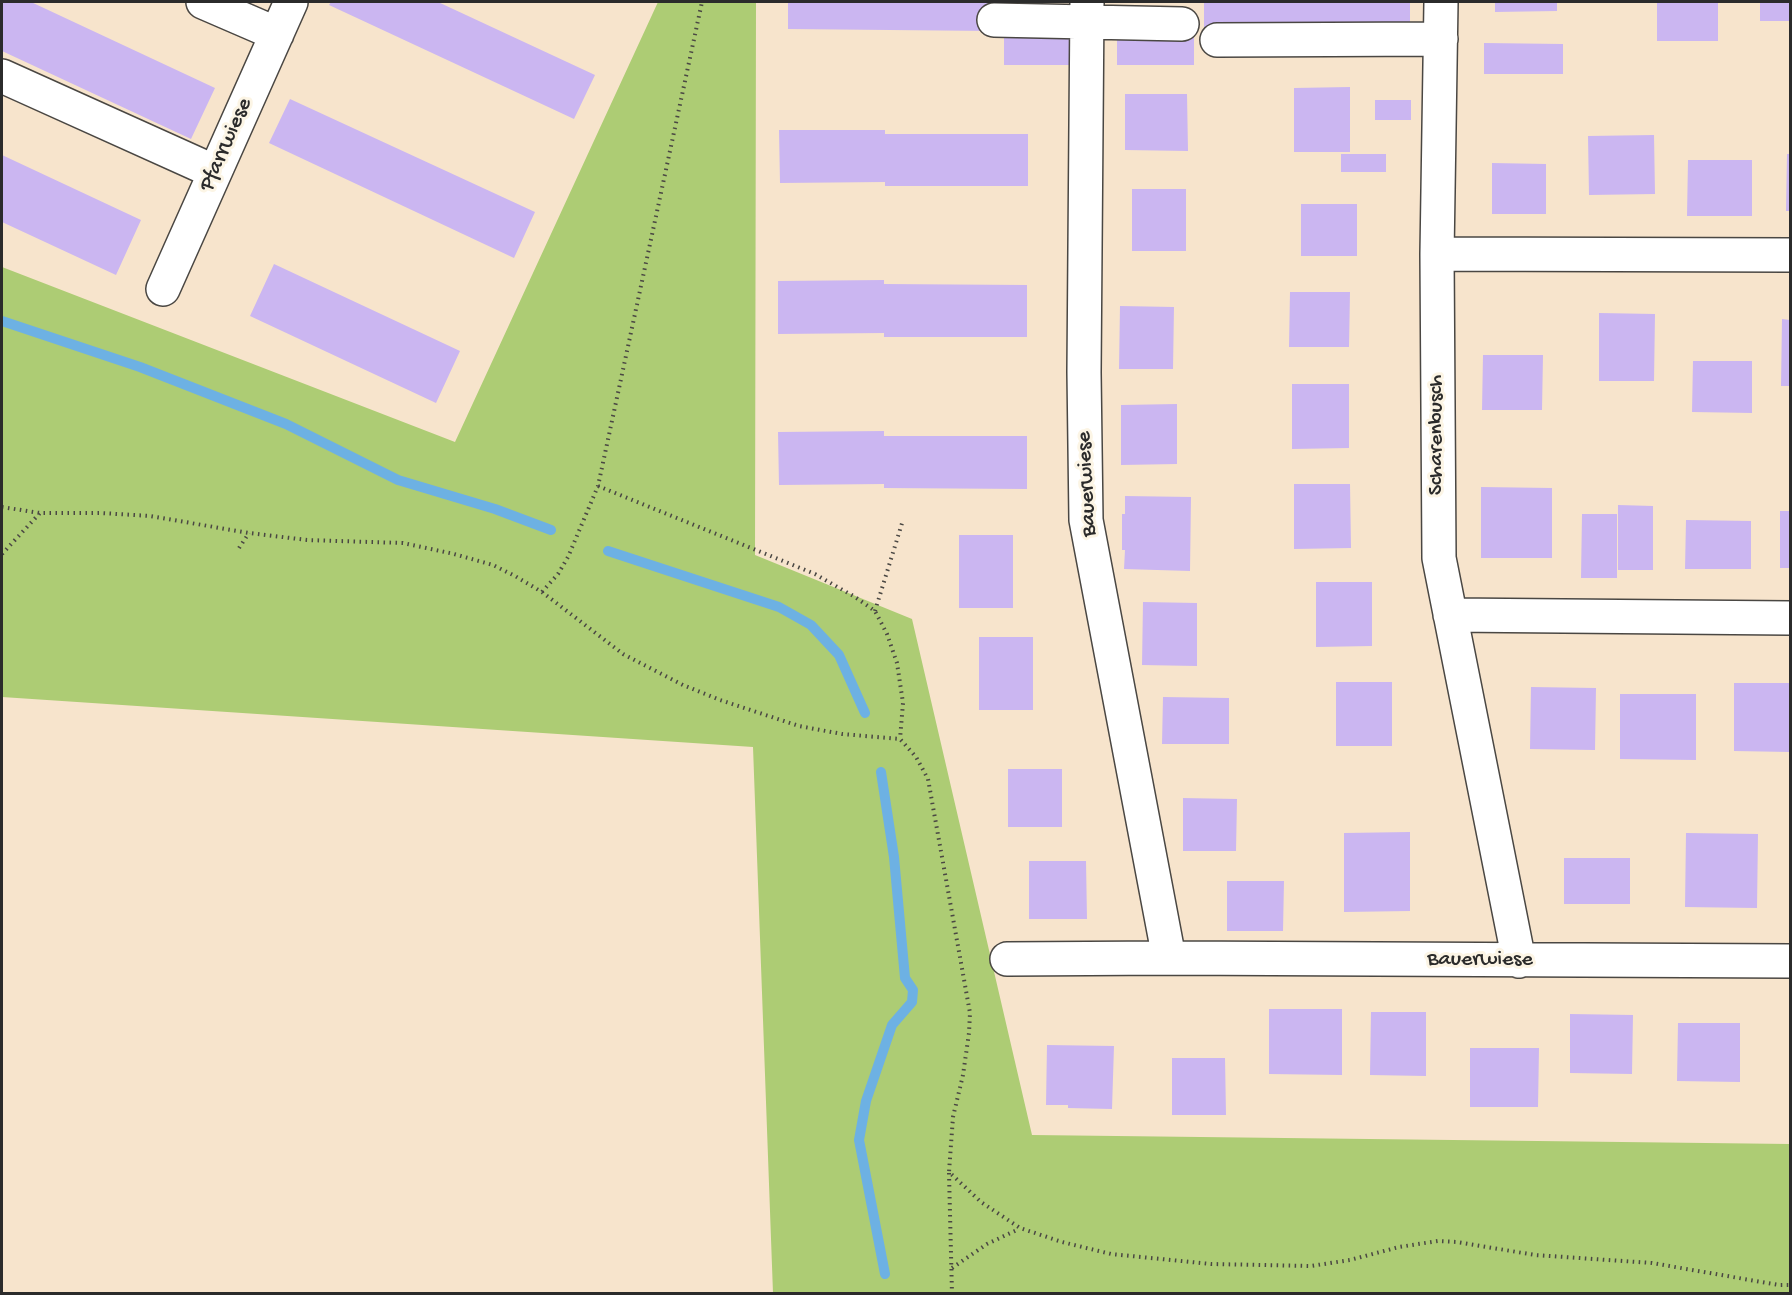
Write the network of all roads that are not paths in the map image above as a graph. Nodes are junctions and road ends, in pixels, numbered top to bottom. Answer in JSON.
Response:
{"nodes":[{"id":1,"x":203,"y":2,"type":"edge"},
{"id":2,"x":291,"y":2,"type":"edge"},
{"id":3,"x":1441,"y":2,"type":"edge"},
{"id":4,"x":1087,"y":12,"type":"edge"},
{"id":5,"x":994,"y":20,"type":"dead end"},
{"id":6,"x":1182,"y":24,"type":"dead end"},
{"id":7,"x":277,"y":34,"type":"junction"},
{"id":8,"x":1441,"y":39,"type":"junction"},
{"id":9,"x":1217,"y":40,"type":"dead end"},
{"id":10,"x":2,"y":76,"type":"edge"},
{"id":11,"x":215,"y":172,"type":"junction"},
{"id":12,"x":1437,"y":254,"type":"junction"},
{"id":13,"x":1791,"y":255,"type":"edge"},
{"id":14,"x":163,"y":289,"type":"dead end"},
{"id":15,"x":1450,"y":615,"type":"junction"},
{"id":16,"x":1791,"y":618,"type":"edge"},
{"id":17,"x":1169,"y":958,"type":"junction"},
{"id":18,"x":1007,"y":959,"type":"dead end"},
{"id":19,"x":1519,"y":961,"type":"junction"},
{"id":20,"x":1791,"y":961,"type":"edge"}],
"edges":[{"from":1,"to":7,"type":"street"},
{"from":2,"to":7,"type":"street","name":"Pfarrwiese"},
{"from":3,"to":8,"type":"street","name":"Scharenbusch"},
{"from":4,"to":5,"type":"street"},
{"from":4,"to":6,"type":"street"},
{"from":4,"to":17,"type":"street","name":"Bauerwiese"},
{"from":7,"to":11,"type":"street","name":"Pfarrwiese"},
{"from":8,"to":9,"type":"street"},
{"from":8,"to":12,"type":"street","name":"Scharenbusch"},
{"from":10,"to":11,"type":"street"},
{"from":11,"to":14,"type":"street","name":"Pfarrwiese"},
{"from":12,"to":13,"type":"street"},
{"from":12,"to":15,"type":"street","name":"Scharenbusch"},
{"from":15,"to":16,"type":"street"},
{"from":15,"to":19,"type":"street","name":"Scharenbusch"},
{"from":17,"to":18,"type":"street","name":"Bauerwiese"},
{"from":17,"to":19,"type":"street","name":"Bauerwiese"},
{"from":19,"to":20,"type":"street","name":"Bauerwiese"}]}
